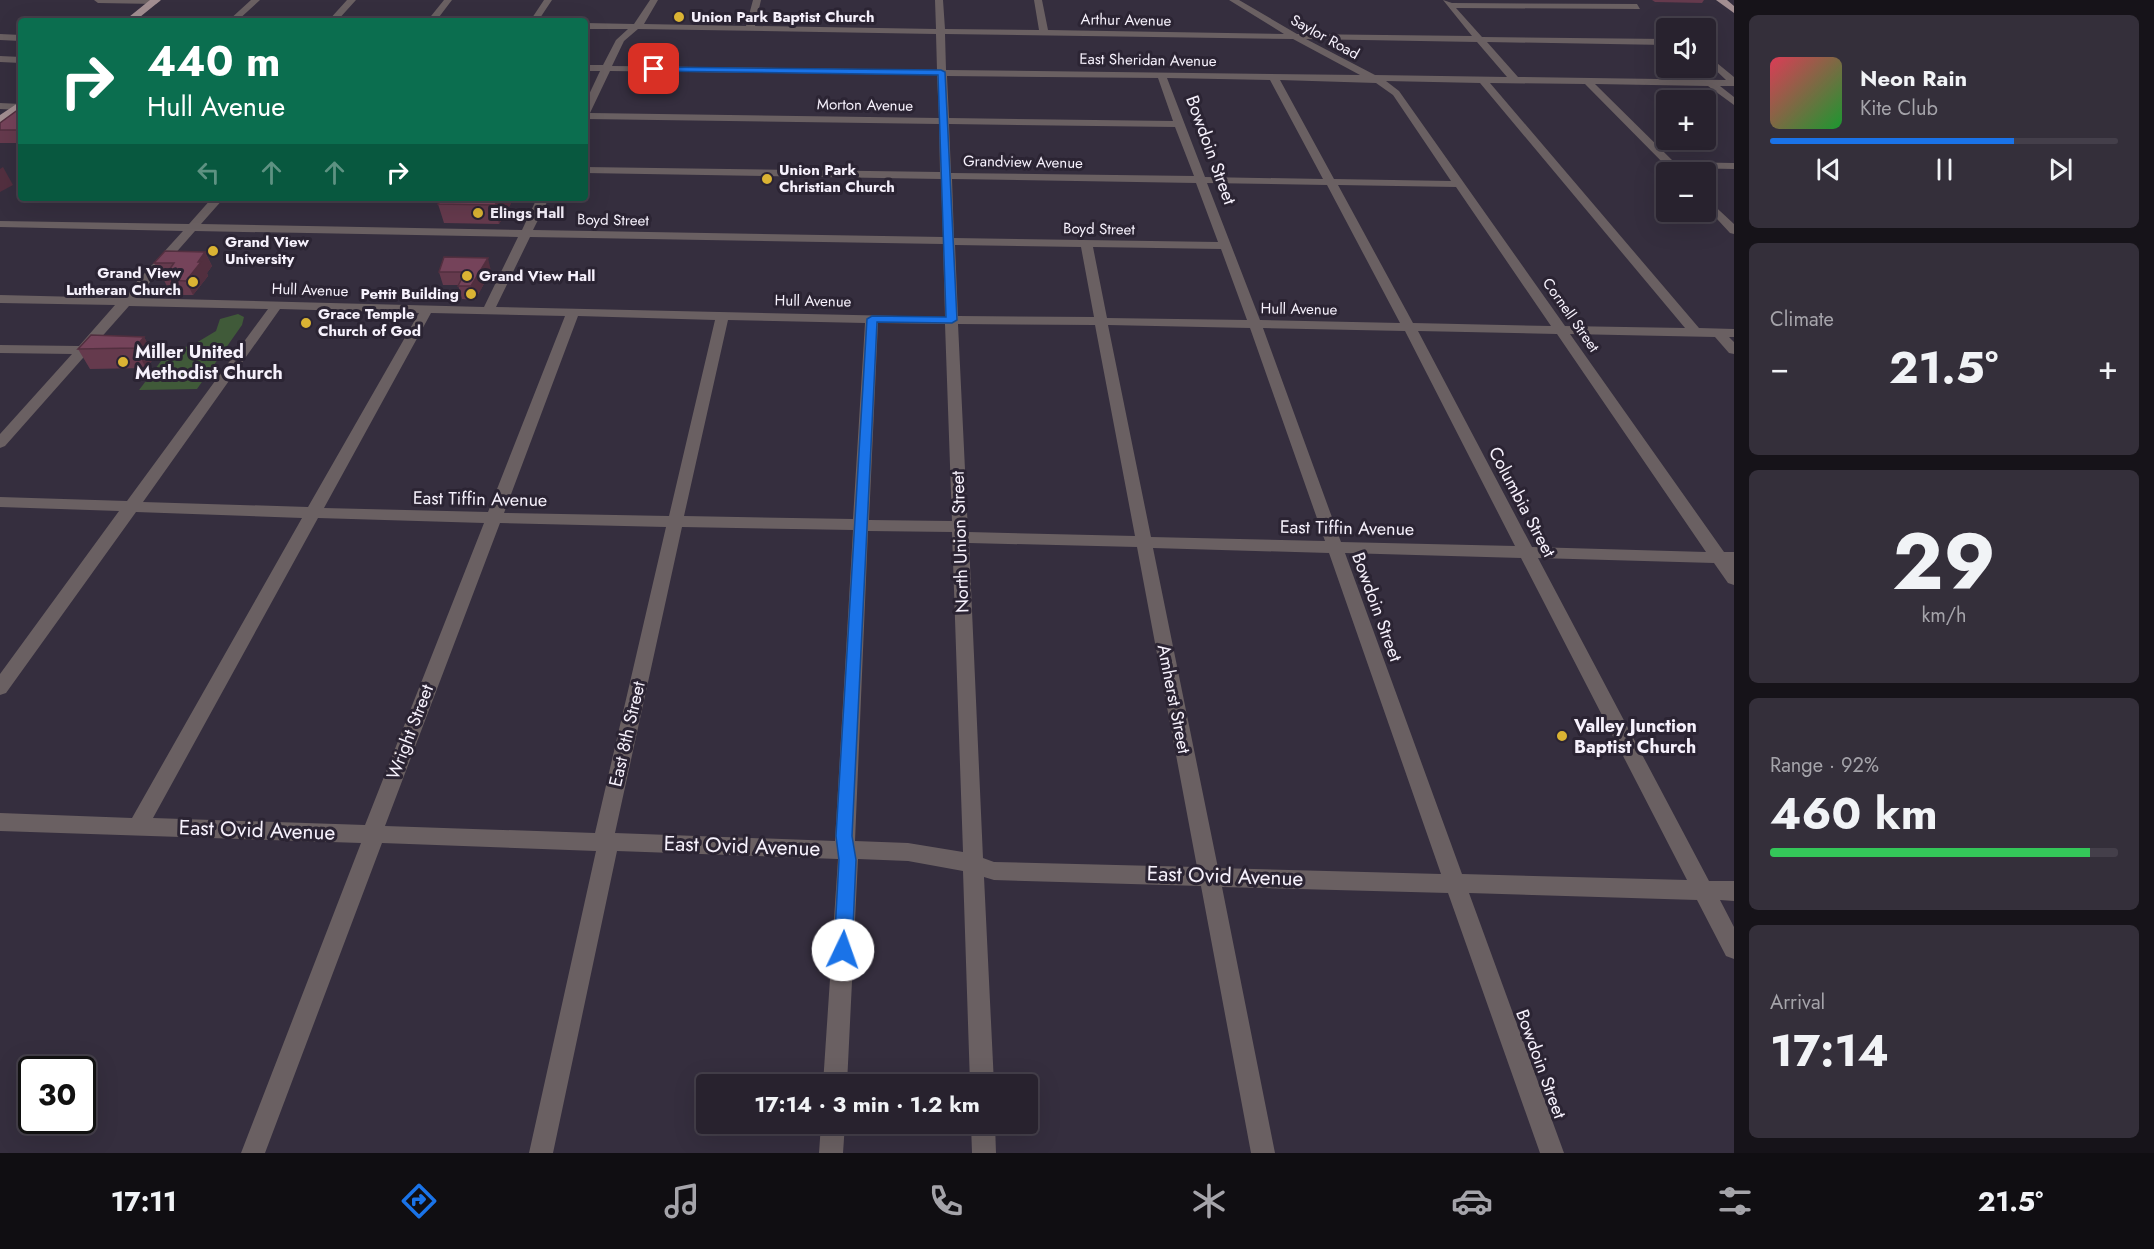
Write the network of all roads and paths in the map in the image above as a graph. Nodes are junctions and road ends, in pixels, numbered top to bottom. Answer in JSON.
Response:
{"nodes":[{"id":1,"x":98,"y":0,"type":"edge"},
{"id":2,"x":156,"y":0,"type":"edge"},
{"id":3,"x":256,"y":0,"type":"edge"},
{"id":4,"x":352,"y":0,"type":"edge"},
{"id":5,"x":448,"y":0,"type":"edge"},
{"id":6,"x":548,"y":0,"type":"edge"},
{"id":7,"x":654,"y":0,"type":"edge"},
{"id":8,"x":757,"y":0,"type":"edge"},
{"id":9,"x":939,"y":0,"type":"edge"},
{"id":10,"x":1038,"y":0,"type":"edge"},
{"id":11,"x":1233,"y":0,"type":"edge"},
{"id":12,"x":1721,"y":0,"type":"edge"},
{"id":13,"x":1447,"y":3,"type":"edge"},
{"id":14,"x":1637,"y":7,"type":"dead end"},
{"id":15,"x":1734,"y":10,"type":"edge"},
{"id":16,"x":133,"y":18,"type":"edge"},
{"id":17,"x":235,"y":18,"type":"edge"},
{"id":18,"x":335,"y":18,"type":"edge"},
{"id":19,"x":433,"y":18,"type":"edge"},
{"id":20,"x":536,"y":18,"type":"edge"},
{"id":21,"x":588,"y":26,"type":"edge"},
{"id":22,"x":636,"y":27,"type":"junction"},
{"id":23,"x":750,"y":28,"type":"junction"},
{"id":24,"x":940,"y":31,"type":"junction"},
{"id":25,"x":1044,"y":32,"type":"junction"},
{"id":26,"x":0,"y":37,"type":"edge"},
{"id":27,"x":1296,"y":37,"type":"junction"},
{"id":28,"x":18,"y":38,"type":"edge"},
{"id":29,"x":1479,"y":39,"type":"junction"},
{"id":30,"x":1656,"y":42,"type":"edge"},
{"id":31,"x":0,"y":59,"type":"edge"},
{"id":32,"x":18,"y":60,"type":"edge"},
{"id":33,"x":1716,"y":66,"type":"edge"},
{"id":34,"x":588,"y":68,"type":"edge"},
{"id":35,"x":607,"y":68,"type":"junction"},
{"id":36,"x":941,"y":72,"type":"junction"},
{"id":37,"x":1161,"y":75,"type":"junction"},
{"id":38,"x":1273,"y":76,"type":"junction"},
{"id":39,"x":1373,"y":78,"type":"junction"},
{"id":40,"x":1482,"y":79,"type":"junction"},
{"id":41,"x":1515,"y":80,"type":"junction"},
{"id":42,"x":1587,"y":81,"type":"junction"},
{"id":43,"x":1710,"y":82,"type":"junction"},
{"id":44,"x":1734,"y":82,"type":"edge"},
{"id":45,"x":1734,"y":102,"type":"edge"},
{"id":46,"x":0,"y":106,"type":"edge"},
{"id":47,"x":18,"y":106,"type":"edge"},
{"id":48,"x":18,"y":107,"type":"edge"},
{"id":49,"x":588,"y":108,"type":"edge"},
{"id":50,"x":588,"y":114,"type":"edge"},
{"id":51,"x":0,"y":120,"type":"edge"},
{"id":52,"x":944,"y":121,"type":"junction"},
{"id":53,"x":1180,"y":124,"type":"junction"},
{"id":54,"x":1668,"y":162,"type":"edge"},
{"id":55,"x":1734,"y":166,"type":"edge"},
{"id":56,"x":1716,"y":167,"type":"edge"},
{"id":57,"x":588,"y":170,"type":"edge"},
{"id":58,"x":946,"y":175,"type":"junction"},
{"id":59,"x":1201,"y":180,"type":"junction"},
{"id":60,"x":1329,"y":182,"type":"junction"},
{"id":61,"x":1460,"y":184,"type":"junction"},
{"id":62,"x":216,"y":201,"type":"edge"},
{"id":63,"x":542,"y":201,"type":"edge"},
{"id":64,"x":1716,"y":212,"type":"edge"},
{"id":65,"x":0,"y":224,"type":"edge"},
{"id":66,"x":192,"y":228,"type":"junction"},
{"id":67,"x":1734,"y":231,"type":"edge"},
{"id":68,"x":526,"y":233,"type":"junction"},
{"id":69,"x":948,"y":241,"type":"junction"},
{"id":70,"x":1086,"y":244,"type":"junction"},
{"id":71,"x":1225,"y":246,"type":"junction"},
{"id":72,"x":0,"y":299,"type":"edge"},
{"id":73,"x":125,"y":303,"type":"junction"},
{"id":74,"x":278,"y":305,"type":"junction"},
{"id":75,"x":426,"y":309,"type":"junction"},
{"id":76,"x":488,"y":311,"type":"junction"},
{"id":77,"x":573,"y":313,"type":"junction"},
{"id":78,"x":722,"y":316,"type":"junction"},
{"id":79,"x":872,"y":319,"type":"junction"},
{"id":80,"x":952,"y":320,"type":"junction"},
{"id":81,"x":1102,"y":322,"type":"junction"},
{"id":82,"x":1255,"y":325,"type":"junction"},
{"id":83,"x":1409,"y":327,"type":"junction"},
{"id":84,"x":1562,"y":330,"type":"junction"},
{"id":85,"x":1695,"y":332,"type":"junction"},
{"id":86,"x":1719,"y":333,"type":"junction"},
{"id":87,"x":1734,"y":333,"type":"edge"},
{"id":88,"x":0,"y":349,"type":"edge"},
{"id":89,"x":83,"y":350,"type":"junction"},
{"id":90,"x":1734,"y":350,"type":"edge"},
{"id":91,"x":0,"y":443,"type":"edge"},
{"id":92,"x":0,"y":502,"type":"edge"},
{"id":93,"x":134,"y":506,"type":"junction"},
{"id":94,"x":314,"y":512,"type":"junction"},
{"id":95,"x":493,"y":518,"type":"junction"},
{"id":96,"x":677,"y":523,"type":"junction"},
{"id":97,"x":860,"y":525,"type":"junction"},
{"id":98,"x":960,"y":532,"type":"junction"},
{"id":99,"x":1144,"y":542,"type":"junction"},
{"id":100,"x":1335,"y":549,"type":"junction"},
{"id":101,"x":1525,"y":550,"type":"junction"},
{"id":102,"x":1726,"y":558,"type":"edge"},
{"id":103,"x":1734,"y":579,"type":"edge"},
{"id":104,"x":0,"y":688,"type":"edge"},
{"id":105,"x":0,"y":822,"type":"edge"},
{"id":106,"x":138,"y":826,"type":"junction"},
{"id":107,"x":373,"y":835,"type":"junction"},
{"id":108,"x":606,"y":842,"type":"junction"},
{"id":109,"x":845,"y":849,"type":"junction"},
{"id":110,"x":972,"y":863,"type":"junction"},
{"id":111,"x":1209,"y":876,"type":"junction"},
{"id":112,"x":1456,"y":883,"type":"junction"},
{"id":113,"x":1703,"y":890,"type":"junction"},
{"id":114,"x":1734,"y":891,"type":"edge"},
{"id":115,"x":1734,"y":949,"type":"edge"},
{"id":116,"x":836,"y":1074,"type":"edge"},
{"id":117,"x":982,"y":1074,"type":"edge"},
{"id":118,"x":832,"y":1134,"type":"edge"},
{"id":119,"x":983,"y":1134,"type":"edge"},
{"id":120,"x":253,"y":1153,"type":"edge"},
{"id":121,"x":541,"y":1153,"type":"edge"},
{"id":122,"x":831,"y":1153,"type":"edge"},
{"id":123,"x":984,"y":1153,"type":"edge"},
{"id":124,"x":1263,"y":1153,"type":"edge"},
{"id":125,"x":1552,"y":1153,"type":"edge"}],
"edges":[{"from":1,"to":2,"type":"street"},
{"from":2,"to":16,"type":"main road"},
{"from":3,"to":17,"type":"street"},
{"from":4,"to":18,"type":"street"},
{"from":5,"to":19,"type":"street"},
{"from":6,"to":20,"type":"street"},
{"from":7,"to":22,"type":"street"},
{"from":8,"to":23,"type":"street"},
{"from":9,"to":24,"type":"street","name":"North Union Street"},
{"from":10,"to":25,"type":"street"},
{"from":11,"to":27,"type":"street","name":"Saylor Road"},
{"from":12,"to":15,"type":"main road"},
{"from":13,"to":14,"type":"street"},
{"from":13,"to":29,"type":"street"},
{"from":21,"to":22,"type":"street","name":"Arthur Avenue"},
{"from":22,"to":23,"type":"street","name":"Arthur Avenue"},
{"from":22,"to":35,"type":"street"},
{"from":23,"to":24,"type":"street","name":"Arthur Avenue"},
{"from":24,"to":25,"type":"street","name":"Arthur Avenue"},
{"from":24,"to":36,"type":"street","name":"North Union Street"},
{"from":25,"to":27,"type":"street","name":"Arthur Avenue"},
{"from":26,"to":28,"type":"street"},
{"from":27,"to":29,"type":"street","name":"Arthur Avenue"},
{"from":27,"to":39,"type":"street","name":"Saylor Road"},
{"from":29,"to":30,"type":"street","name":"Arthur Avenue"},
{"from":29,"to":41,"type":"street"},
{"from":31,"to":32,"type":"street"},
{"from":33,"to":44,"type":"street"},
{"from":34,"to":35,"type":"street","name":"East Sheridan Avenue"},
{"from":35,"to":36,"type":"street","name":"East Sheridan Avenue"},
{"from":35,"to":49,"type":"street"},
{"from":36,"to":37,"type":"street","name":"East Sheridan Avenue"},
{"from":36,"to":52,"type":"street","name":"North Union Street"},
{"from":37,"to":38,"type":"street","name":"East Sheridan Avenue"},
{"from":37,"to":53,"type":"street","name":"Bowdoin Street"},
{"from":38,"to":39,"type":"street","name":"East Sheridan Avenue"},
{"from":38,"to":60,"type":"street","name":"Columbia Street"},
{"from":39,"to":40,"type":"street","name":"East Sheridan Avenue"},
{"from":39,"to":61,"type":"street","name":"Cornell Street"},
{"from":40,"to":41,"type":"street","name":"East Sheridan Avenue"},
{"from":40,"to":85,"type":"street"},
{"from":41,"to":42,"type":"street","name":"East Sheridan Avenue"},
{"from":42,"to":43,"type":"street","name":"East Sheridan Avenue"},
{"from":42,"to":54,"type":"street"},
{"from":43,"to":44,"type":"street","name":"East Sheridan Avenue"},
{"from":43,"to":45,"type":"street"},
{"from":46,"to":47,"type":"street"},
{"from":48,"to":51,"type":"main road"},
{"from":50,"to":52,"type":"street","name":"Morton Avenue"},
{"from":52,"to":53,"type":"street","name":"Morton Avenue"},
{"from":52,"to":58,"type":"street","name":"North Union Street"},
{"from":53,"to":59,"type":"street","name":"Bowdoin Street"},
{"from":55,"to":56,"type":"street"},
{"from":57,"to":58,"type":"street","name":"Grandview Avenue"},
{"from":58,"to":59,"type":"street","name":"Grandview Avenue"},
{"from":58,"to":69,"type":"street","name":"North Union Street"},
{"from":59,"to":60,"type":"street","name":"Grandview Avenue"},
{"from":59,"to":71,"type":"street","name":"Bowdoin Street"},
{"from":60,"to":61,"type":"street","name":"Grandview Avenue"},
{"from":60,"to":83,"type":"street","name":"Columbia Street"},
{"from":61,"to":84,"type":"street","name":"Cornell Street"},
{"from":62,"to":66,"type":"street"},
{"from":63,"to":68,"type":"street"},
{"from":64,"to":67,"type":"street"},
{"from":65,"to":66,"type":"street","name":"Boyd Street"},
{"from":66,"to":68,"type":"street","name":"Boyd Street"},
{"from":66,"to":73,"type":"street"},
{"from":68,"to":69,"type":"street","name":"Boyd Street"},
{"from":68,"to":76,"type":"street"},
{"from":69,"to":70,"type":"street","name":"Boyd Street"},
{"from":69,"to":80,"type":"street","name":"North Union Street"},
{"from":70,"to":71,"type":"street","name":"Boyd Street"},
{"from":70,"to":81,"type":"street","name":"Amherst Street"},
{"from":71,"to":82,"type":"street","name":"Bowdoin Street"},
{"from":72,"to":73,"type":"street","name":"Hull Avenue"},
{"from":73,"to":74,"type":"street","name":"Hull Avenue"},
{"from":73,"to":89,"type":"street"},
{"from":74,"to":75,"type":"street","name":"Hull Avenue"},
{"from":74,"to":93,"type":"street"},
{"from":75,"to":76,"type":"street","name":"Hull Avenue"},
{"from":75,"to":94,"type":"street"},
{"from":76,"to":77,"type":"street","name":"Hull Avenue"},
{"from":77,"to":78,"type":"street","name":"Hull Avenue"},
{"from":77,"to":95,"type":"street","name":"Wright Street"},
{"from":78,"to":79,"type":"street","name":"Hull Avenue"},
{"from":78,"to":96,"type":"street","name":"East 8th Street"},
{"from":79,"to":80,"type":"street","name":"Hull Avenue"},
{"from":79,"to":97,"type":"street"},
{"from":80,"to":81,"type":"street","name":"Hull Avenue"},
{"from":80,"to":98,"type":"street","name":"North Union Street"},
{"from":81,"to":82,"type":"street","name":"Hull Avenue"},
{"from":81,"to":99,"type":"street","name":"Amherst Street"},
{"from":82,"to":83,"type":"street","name":"Hull Avenue"},
{"from":82,"to":100,"type":"street","name":"Bowdoin Street"},
{"from":83,"to":84,"type":"street","name":"Hull Avenue"},
{"from":83,"to":101,"type":"street","name":"Columbia Street"},
{"from":84,"to":85,"type":"street","name":"Hull Avenue"},
{"from":84,"to":102,"type":"street","name":"Cornell Street"},
{"from":85,"to":86,"type":"street","name":"Hull Avenue"},
{"from":86,"to":87,"type":"street","name":"Hull Avenue"},
{"from":86,"to":90,"type":"street"},
{"from":88,"to":89,"type":"street"},
{"from":89,"to":91,"type":"street"},
{"from":92,"to":93,"type":"street","name":"East Tiffin Avenue"},
{"from":93,"to":94,"type":"street","name":"East Tiffin Avenue"},
{"from":93,"to":104,"type":"street"},
{"from":94,"to":95,"type":"street","name":"East Tiffin Avenue"},
{"from":94,"to":106,"type":"street"},
{"from":95,"to":96,"type":"street","name":"East Tiffin Avenue"},
{"from":95,"to":107,"type":"street","name":"Wright Street"},
{"from":96,"to":97,"type":"street","name":"East Tiffin Avenue"},
{"from":96,"to":108,"type":"street","name":"East 8th Street"},
{"from":97,"to":98,"type":"street","name":"East Tiffin Avenue"},
{"from":97,"to":109,"type":"street"},
{"from":98,"to":99,"type":"street","name":"East Tiffin Avenue"},
{"from":98,"to":110,"type":"street","name":"North Union Street"},
{"from":99,"to":100,"type":"street","name":"East Tiffin Avenue"},
{"from":99,"to":111,"type":"street","name":"Amherst Street"},
{"from":100,"to":101,"type":"street","name":"East Tiffin Avenue"},
{"from":100,"to":112,"type":"street","name":"Bowdoin Street"},
{"from":101,"to":102,"type":"street","name":"East Tiffin Avenue"},
{"from":101,"to":113,"type":"street","name":"Columbia Street"},
{"from":102,"to":103,"type":"street","name":"Cornell Street"},
{"from":105,"to":106,"type":"street","name":"East Ovid Avenue"},
{"from":106,"to":107,"type":"street","name":"East Ovid Avenue"},
{"from":107,"to":108,"type":"street","name":"East Ovid Avenue"},
{"from":107,"to":120,"type":"street","name":"Wright Street"},
{"from":108,"to":109,"type":"street","name":"East Ovid Avenue"},
{"from":108,"to":121,"type":"street","name":"East 8th Street"},
{"from":109,"to":110,"type":"street","name":"East Ovid Avenue"},
{"from":109,"to":116,"type":"street"},
{"from":110,"to":111,"type":"street","name":"East Ovid Avenue"},
{"from":110,"to":117,"type":"street","name":"North Union Street"},
{"from":111,"to":112,"type":"street","name":"East Ovid Avenue"},
{"from":111,"to":124,"type":"street","name":"Amherst Street"},
{"from":112,"to":113,"type":"street","name":"East Ovid Avenue"},
{"from":112,"to":125,"type":"street","name":"Bowdoin Street"},
{"from":113,"to":114,"type":"street","name":"East Ovid Avenue"},
{"from":113,"to":115,"type":"street","name":"Columbia Street"},
{"from":118,"to":122,"type":"street"},
{"from":119,"to":123,"type":"street"}]}
